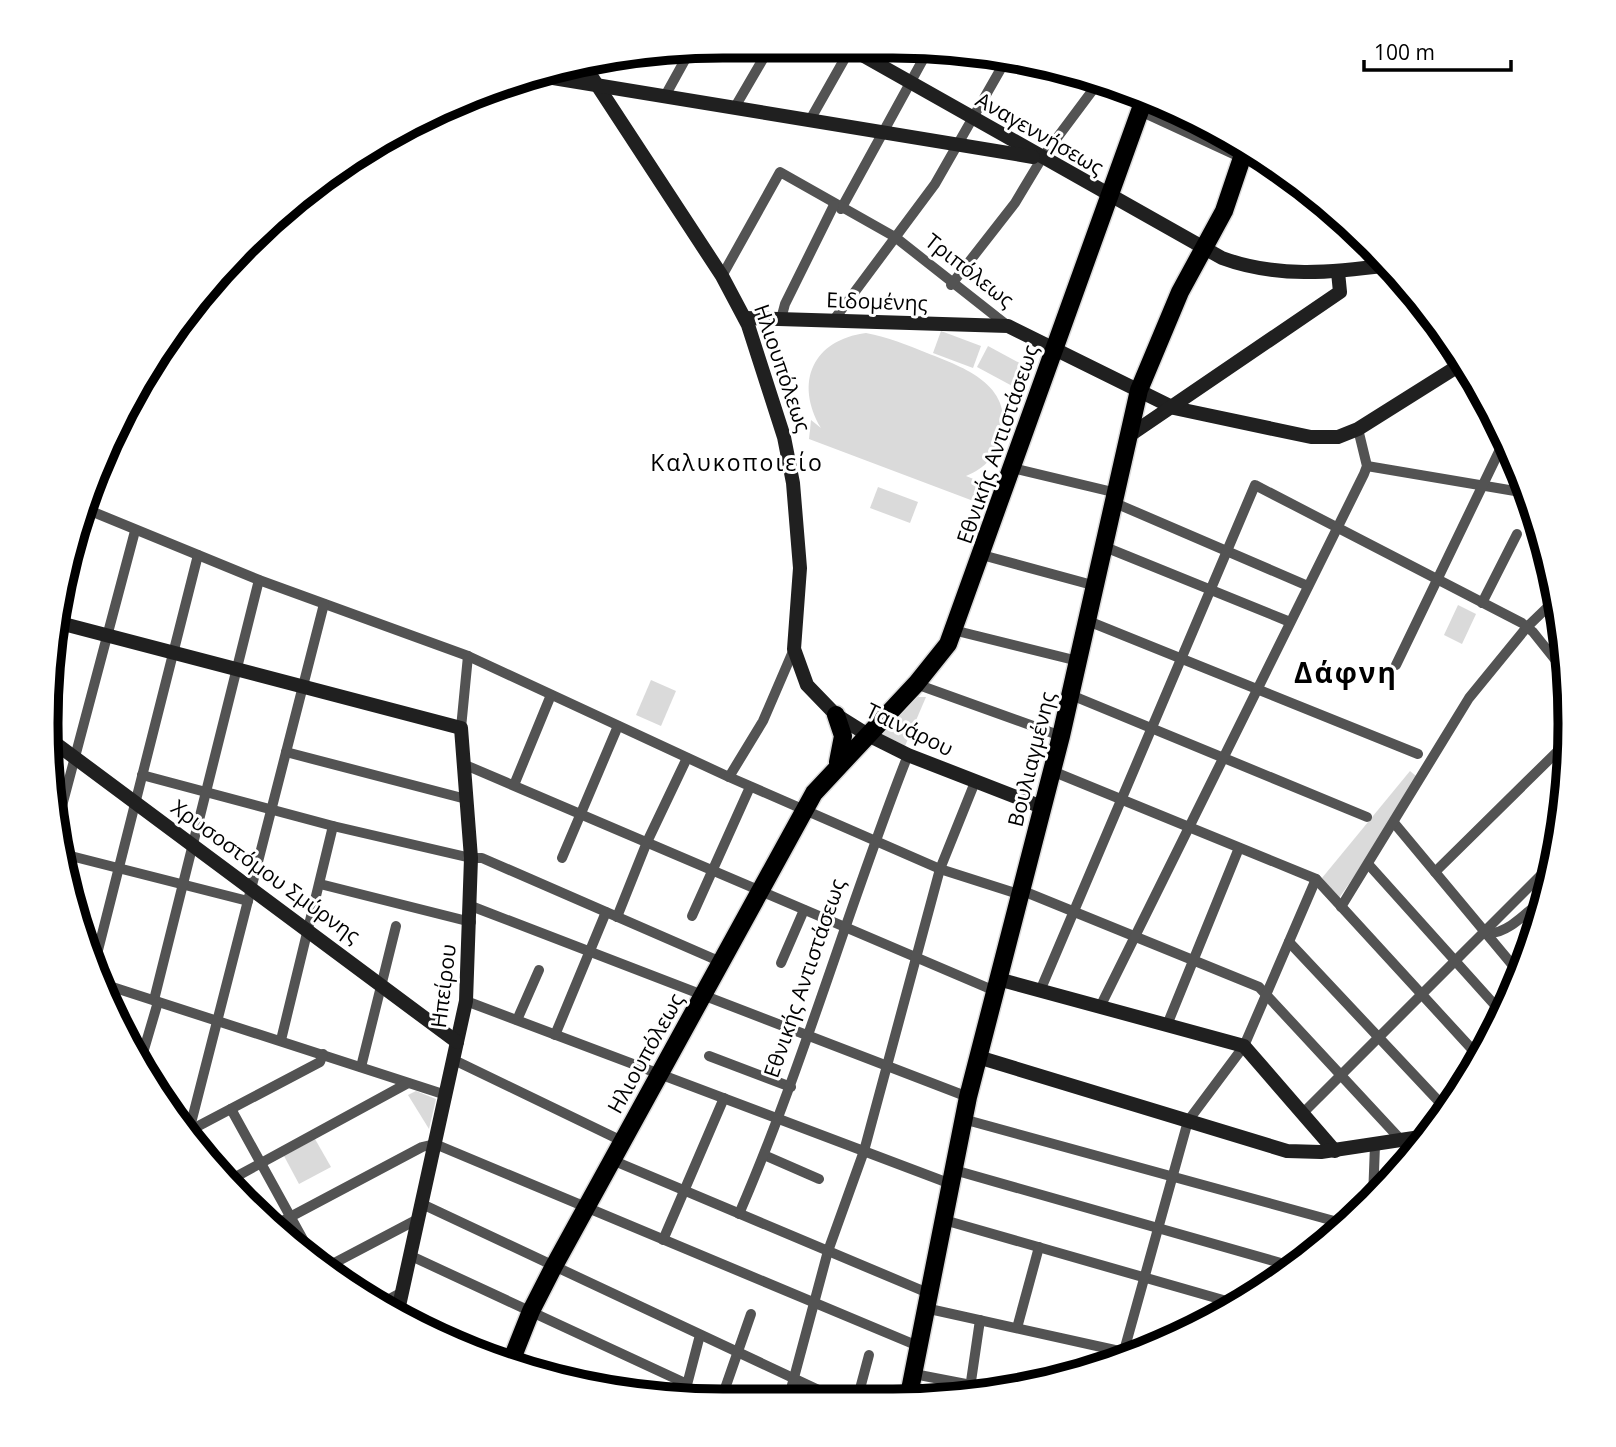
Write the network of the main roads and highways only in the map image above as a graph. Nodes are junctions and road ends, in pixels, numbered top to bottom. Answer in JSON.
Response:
{"nodes":[{"id":1,"x":1141,"y":106,"type":"edge"},
{"id":2,"x":1242,"y":158,"type":"edge"},
{"id":3,"x":835,"y":715,"type":"road end"},
{"id":4,"x":832,"y":770,"type":"junction"},
{"id":5,"x":514,"y":1355,"type":"edge"},
{"id":6,"x":911,"y":1389,"type":"edge"}],
"edges":[{"from":1,"to":4,"type":"main road","name":"Εθνικής Αντιστάσεως"},
{"from":2,"to":6,"type":"main road","name":"Βουλιαγμένης"},
{"from":3,"to":4,"type":"main road"},
{"from":4,"to":5,"type":"main road","name":"Ηλιουπόλεως"}]}
